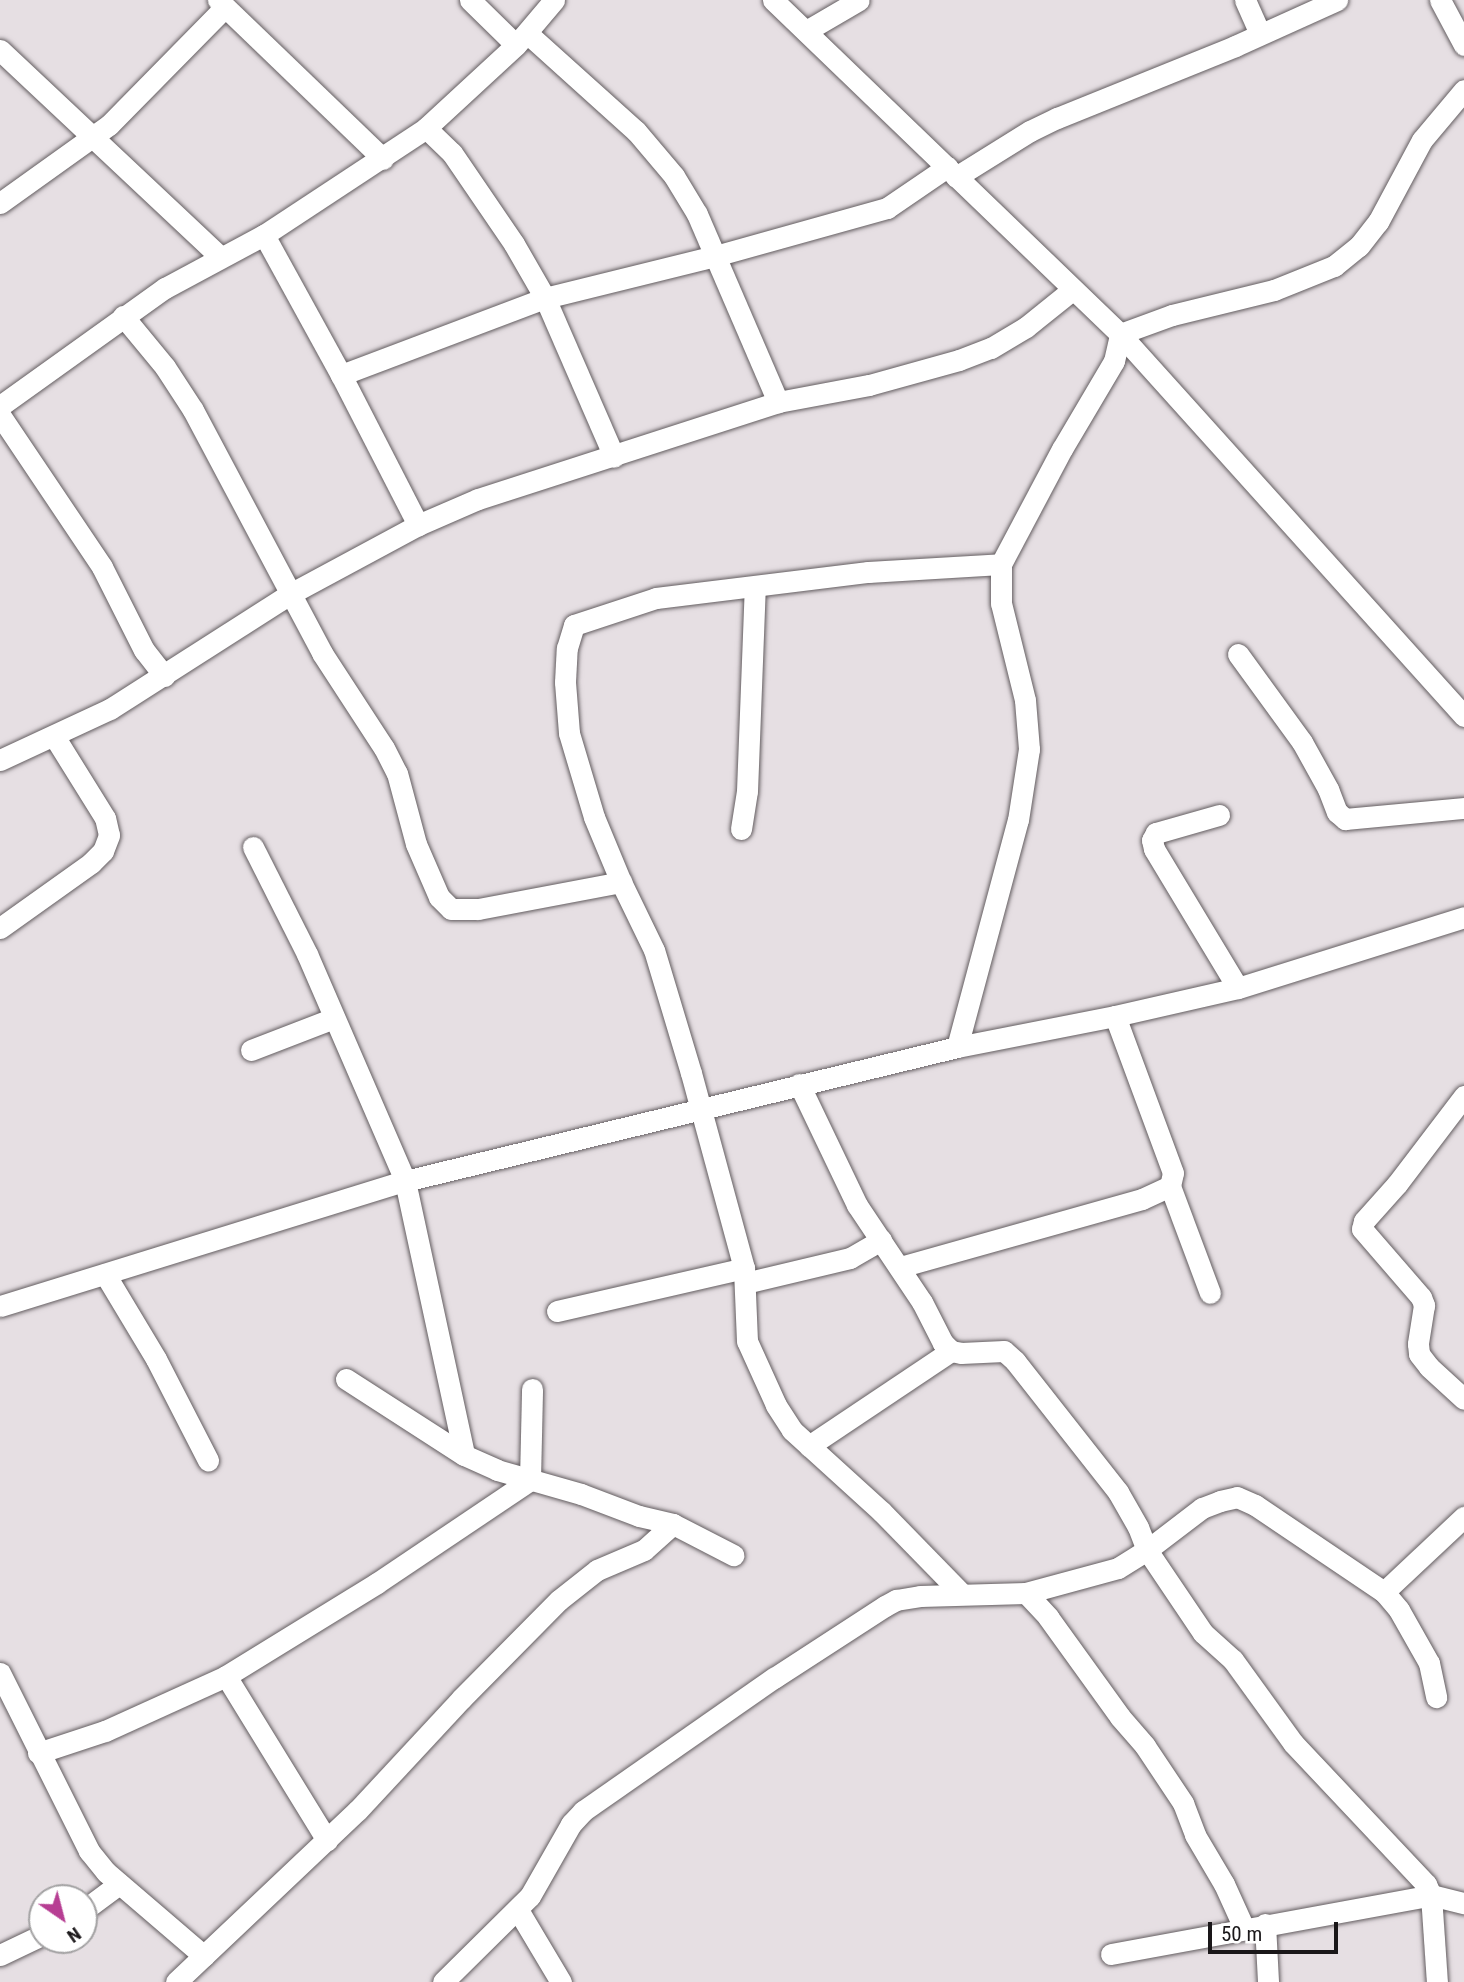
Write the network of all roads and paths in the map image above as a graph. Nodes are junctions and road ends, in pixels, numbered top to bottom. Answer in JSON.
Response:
{"nodes":[{"id":1,"x":470,"y":0,"type":"edge"},
{"id":2,"x":554,"y":0,"type":"edge"},
{"id":3,"x":773,"y":0,"type":"edge"},
{"id":4,"x":859,"y":0,"type":"edge"},
{"id":5,"x":1245,"y":0,"type":"edge"},
{"id":6,"x":1337,"y":0,"type":"edge"},
{"id":7,"x":1440,"y":0,"type":"edge"},
{"id":8,"x":221,"y":3,"type":"edge"},
{"id":9,"x":806,"y":31,"type":"junction"},
{"id":10,"x":1260,"y":34,"type":"junction"},
{"id":11,"x":521,"y":39,"type":"junction"},
{"id":12,"x":1464,"y":45,"type":"edge"},
{"id":13,"x":0,"y":50,"type":"edge"},
{"id":14,"x":1464,"y":90,"type":"edge"},
{"id":15,"x":426,"y":128,"type":"junction"},
{"id":16,"x":95,"y":136,"type":"junction"},
{"id":17,"x":383,"y":159,"type":"junction"},
{"id":18,"x":952,"y":172,"type":"junction"},
{"id":19,"x":0,"y":203,"type":"edge"},
{"id":20,"x":264,"y":235,"type":"junction"},
{"id":21,"x":219,"y":256,"type":"junction"},
{"id":22,"x":715,"y":256,"type":"junction"},
{"id":23,"x":1072,"y":290,"type":"junction"},
{"id":24,"x":545,"y":298,"type":"junction"},
{"id":25,"x":123,"y":316,"type":"junction"},
{"id":26,"x":1120,"y":334,"type":"junction"},
{"id":27,"x":341,"y":375,"type":"junction"},
{"id":28,"x":778,"y":402,"type":"junction"},
{"id":29,"x":0,"y":406,"type":"edge"},
{"id":30,"x":0,"y":415,"type":"edge"},
{"id":31,"x":614,"y":457,"type":"junction"},
{"id":32,"x":418,"y":526,"type":"junction"},
{"id":33,"x":1001,"y":564,"type":"junction"},
{"id":34,"x":755,"y":587,"type":"junction"},
{"id":35,"x":290,"y":594,"type":"junction"},
{"id":36,"x":1238,"y":654,"type":"dead end"},
{"id":37,"x":164,"y":676,"type":"junction"},
{"id":38,"x":1464,"y":716,"type":"edge"},
{"id":39,"x":54,"y":736,"type":"junction"},
{"id":40,"x":0,"y":760,"type":"edge"},
{"id":41,"x":1464,"y":808,"type":"edge"},
{"id":42,"x":1219,"y":815,"type":"dead end"},
{"id":43,"x":741,"y":829,"type":"dead end"},
{"id":44,"x":253,"y":847,"type":"dead end"},
{"id":45,"x":621,"y":882,"type":"junction"},
{"id":46,"x":1464,"y":917,"type":"edge"},
{"id":47,"x":0,"y":928,"type":"edge"},
{"id":48,"x":1238,"y":988,"type":"junction"},
{"id":49,"x":1115,"y":1016,"type":"junction"},
{"id":50,"x":334,"y":1018,"type":"junction"},
{"id":51,"x":957,"y":1047,"type":"junction"},
{"id":52,"x":251,"y":1050,"type":"dead end"},
{"id":53,"x":799,"y":1084,"type":"junction"},
{"id":54,"x":1464,"y":1096,"type":"edge"},
{"id":55,"x":700,"y":1108,"type":"junction"},
{"id":56,"x":405,"y":1181,"type":"junction"},
{"id":57,"x":1170,"y":1186,"type":"junction"},
{"id":58,"x":881,"y":1240,"type":"junction"},
{"id":59,"x":900,"y":1267,"type":"junction"},
{"id":60,"x":105,"y":1274,"type":"junction"},
{"id":61,"x":744,"y":1276,"type":"junction"},
{"id":62,"x":1210,"y":1293,"type":"dead end"},
{"id":63,"x":0,"y":1306,"type":"edge"},
{"id":64,"x":557,"y":1311,"type":"dead end"},
{"id":65,"x":951,"y":1351,"type":"junction"},
{"id":66,"x":346,"y":1379,"type":"dead end"},
{"id":67,"x":532,"y":1389,"type":"dead end"},
{"id":68,"x":1464,"y":1399,"type":"edge"},
{"id":69,"x":808,"y":1446,"type":"junction"},
{"id":70,"x":464,"y":1455,"type":"junction"},
{"id":71,"x":208,"y":1460,"type":"dead end"},
{"id":72,"x":530,"y":1480,"type":"junction"},
{"id":73,"x":1464,"y":1517,"type":"edge"},
{"id":74,"x":673,"y":1524,"type":"junction"},
{"id":75,"x":1147,"y":1550,"type":"junction"},
{"id":76,"x":733,"y":1555,"type":"dead end"},
{"id":77,"x":1384,"y":1592,"type":"junction"},
{"id":78,"x":961,"y":1593,"type":"junction"},
{"id":79,"x":1026,"y":1593,"type":"junction"},
{"id":80,"x":0,"y":1673,"type":"edge"},
{"id":81,"x":226,"y":1676,"type":"junction"},
{"id":82,"x":1436,"y":1698,"type":"dead end"},
{"id":83,"x":38,"y":1753,"type":"junction"},
{"id":84,"x":327,"y":1840,"type":"junction"},
{"id":85,"x":119,"y":1884,"type":"junction"},
{"id":86,"x":1431,"y":1895,"type":"junction"},
{"id":87,"x":98,"y":1900,"type":"edge"},
{"id":88,"x":1464,"y":1903,"type":"edge"},
{"id":89,"x":518,"y":1910,"type":"junction"},
{"id":90,"x":1255,"y":1926,"type":"junction"},
{"id":91,"x":28,"y":1942,"type":"edge"},
{"id":92,"x":1111,"y":1954,"type":"dead end"},
{"id":93,"x":0,"y":1955,"type":"edge"},
{"id":94,"x":204,"y":1956,"type":"junction"},
{"id":95,"x":176,"y":1982,"type":"edge"},
{"id":96,"x":443,"y":1982,"type":"edge"},
{"id":97,"x":561,"y":1982,"type":"edge"},
{"id":98,"x":1268,"y":1982,"type":"edge"},
{"id":99,"x":1437,"y":1982,"type":"edge"}],
"edges":[{"from":1,"to":11,"type":"street"},
{"from":2,"to":11,"type":"street"},
{"from":3,"to":9,"type":"street"},
{"from":4,"to":9,"type":"street"},
{"from":5,"to":10,"type":"street"},
{"from":6,"to":10,"type":"street"},
{"from":7,"to":12,"type":"street"},
{"from":8,"to":16,"type":"street"},
{"from":8,"to":17,"type":"street"},
{"from":9,"to":18,"type":"street"},
{"from":10,"to":18,"type":"street"},
{"from":11,"to":15,"type":"street"},
{"from":11,"to":22,"type":"street"},
{"from":13,"to":16,"type":"street"},
{"from":14,"to":26,"type":"street"},
{"from":15,"to":17,"type":"street"},
{"from":15,"to":24,"type":"street"},
{"from":16,"to":19,"type":"street"},
{"from":16,"to":21,"type":"street"},
{"from":17,"to":20,"type":"street"},
{"from":18,"to":22,"type":"street"},
{"from":18,"to":23,"type":"street"},
{"from":20,"to":21,"type":"street"},
{"from":20,"to":27,"type":"street"},
{"from":21,"to":25,"type":"street"},
{"from":22,"to":24,"type":"street"},
{"from":22,"to":28,"type":"street"},
{"from":23,"to":26,"type":"street"},
{"from":23,"to":28,"type":"street"},
{"from":24,"to":27,"type":"street"},
{"from":24,"to":31,"type":"street"},
{"from":25,"to":29,"type":"street"},
{"from":25,"to":35,"type":"street"},
{"from":26,"to":33,"type":"street"},
{"from":26,"to":38,"type":"street"},
{"from":27,"to":32,"type":"street"},
{"from":28,"to":31,"type":"street"},
{"from":30,"to":37,"type":"street"},
{"from":31,"to":32,"type":"street"},
{"from":32,"to":35,"type":"street"},
{"from":33,"to":34,"type":"street"},
{"from":33,"to":51,"type":"street"},
{"from":34,"to":43,"type":"street"},
{"from":34,"to":45,"type":"street"},
{"from":35,"to":37,"type":"street"},
{"from":35,"to":45,"type":"street"},
{"from":36,"to":41,"type":"street"},
{"from":37,"to":39,"type":"street"},
{"from":39,"to":40,"type":"street"},
{"from":39,"to":47,"type":"street"},
{"from":42,"to":48,"type":"street"},
{"from":44,"to":50,"type":"street"},
{"from":45,"to":55,"type":"street"},
{"from":46,"to":48,"type":"street"},
{"from":48,"to":49,"type":"street"},
{"from":49,"to":51,"type":"street"},
{"from":49,"to":57,"type":"street"},
{"from":50,"to":52,"type":"street"},
{"from":50,"to":56,"type":"street"},
{"from":51,"to":53,"type":"street"},
{"from":53,"to":55,"type":"street"},
{"from":53,"to":58,"type":"street"},
{"from":54,"to":68,"type":"street"},
{"from":55,"to":56,"type":"street"},
{"from":55,"to":61,"type":"street"},
{"from":56,"to":60,"type":"street"},
{"from":56,"to":70,"type":"street"},
{"from":57,"to":59,"type":"street"},
{"from":57,"to":62,"type":"street"},
{"from":58,"to":59,"type":"street"},
{"from":58,"to":61,"type":"street"},
{"from":59,"to":65,"type":"street"},
{"from":60,"to":63,"type":"street"},
{"from":60,"to":71,"type":"street"},
{"from":61,"to":64,"type":"street"},
{"from":61,"to":69,"type":"street"},
{"from":65,"to":69,"type":"street"},
{"from":65,"to":75,"type":"street"},
{"from":66,"to":70,"type":"street"},
{"from":67,"to":72,"type":"street"},
{"from":69,"to":78,"type":"street"},
{"from":70,"to":72,"type":"street"},
{"from":72,"to":74,"type":"street"},
{"from":72,"to":81,"type":"street"},
{"from":73,"to":77,"type":"street"},
{"from":74,"to":76,"type":"street"},
{"from":74,"to":84,"type":"street"},
{"from":75,"to":77,"type":"street"},
{"from":75,"to":79,"type":"street"},
{"from":75,"to":86,"type":"street"},
{"from":77,"to":82,"type":"street"},
{"from":78,"to":79,"type":"street"},
{"from":78,"to":89,"type":"street"},
{"from":79,"to":90,"type":"street"},
{"from":80,"to":83,"type":"street"},
{"from":81,"to":83,"type":"street"},
{"from":81,"to":84,"type":"street"},
{"from":83,"to":85,"type":"street"},
{"from":84,"to":94,"type":"street"},
{"from":85,"to":87,"type":"street"},
{"from":85,"to":94,"type":"street"},
{"from":86,"to":88,"type":"street"},
{"from":86,"to":90,"type":"street"},
{"from":86,"to":99,"type":"street"},
{"from":89,"to":96,"type":"street"},
{"from":89,"to":97,"type":"street"},
{"from":90,"to":92,"type":"street"},
{"from":90,"to":98,"type":"street"},
{"from":91,"to":93,"type":"street"},
{"from":94,"to":95,"type":"street"}]}
